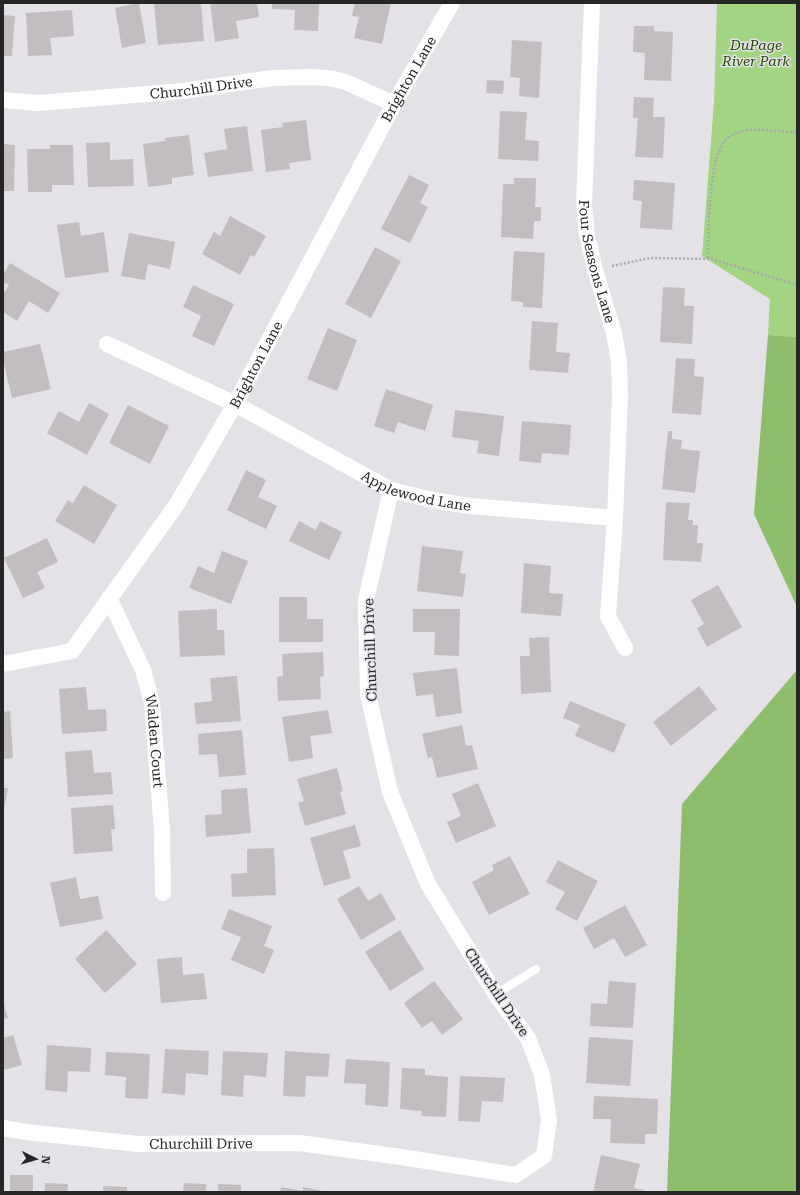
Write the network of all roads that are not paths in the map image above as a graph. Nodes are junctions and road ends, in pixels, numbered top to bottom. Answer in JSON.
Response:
{"nodes":[{"id":1,"x":452,"y":3,"type":"edge"},
{"id":2,"x":592,"y":3,"type":"edge"},
{"id":3,"x":3,"y":100,"type":"edge"},
{"id":4,"x":394,"y":104,"type":"junction"},
{"id":5,"x":107,"y":344,"type":"dead end"},
{"id":6,"x":235,"y":404,"type":"junction"},
{"id":7,"x":391,"y":490,"type":"junction"},
{"id":8,"x":615,"y":518,"type":"junction"},
{"id":9,"x":109,"y":598,"type":"junction"},
{"id":10,"x":625,"y":648,"type":"dead end"},
{"id":11,"x":3,"y":664,"type":"edge"},
{"id":12,"x":163,"y":893,"type":"dead end"},
{"id":13,"x":536,"y":970,"type":"dead end"},
{"id":14,"x":496,"y":994,"type":"junction"},
{"id":15,"x":3,"y":1128,"type":"edge"}],
"edges":[{"from":1,"to":4,"type":"street","name":"Brighton Lane"},
{"from":2,"to":8,"type":"street","name":"Four Seasons Lane"},
{"from":3,"to":4,"type":"street","name":"Churchill Drive"},
{"from":4,"to":6,"type":"street","name":"Brighton Lane"},
{"from":5,"to":6,"type":"street","name":"Applewood Lane"},
{"from":6,"to":7,"type":"street","name":"Applewood Lane"},
{"from":6,"to":9,"type":"street","name":"Brighton Lane"},
{"from":7,"to":8,"type":"street","name":"Applewood Lane"},
{"from":7,"to":14,"type":"street","name":"Churchill Drive"},
{"from":8,"to":10,"type":"street","name":"Four Seasons Lane"},
{"from":9,"to":11,"type":"street","name":"Brighton Lane"},
{"from":9,"to":12,"type":"street","name":"Walden Court"},
{"from":13,"to":14,"type":"lane"},
{"from":14,"to":15,"type":"street","name":"Churchill Drive"}]}
